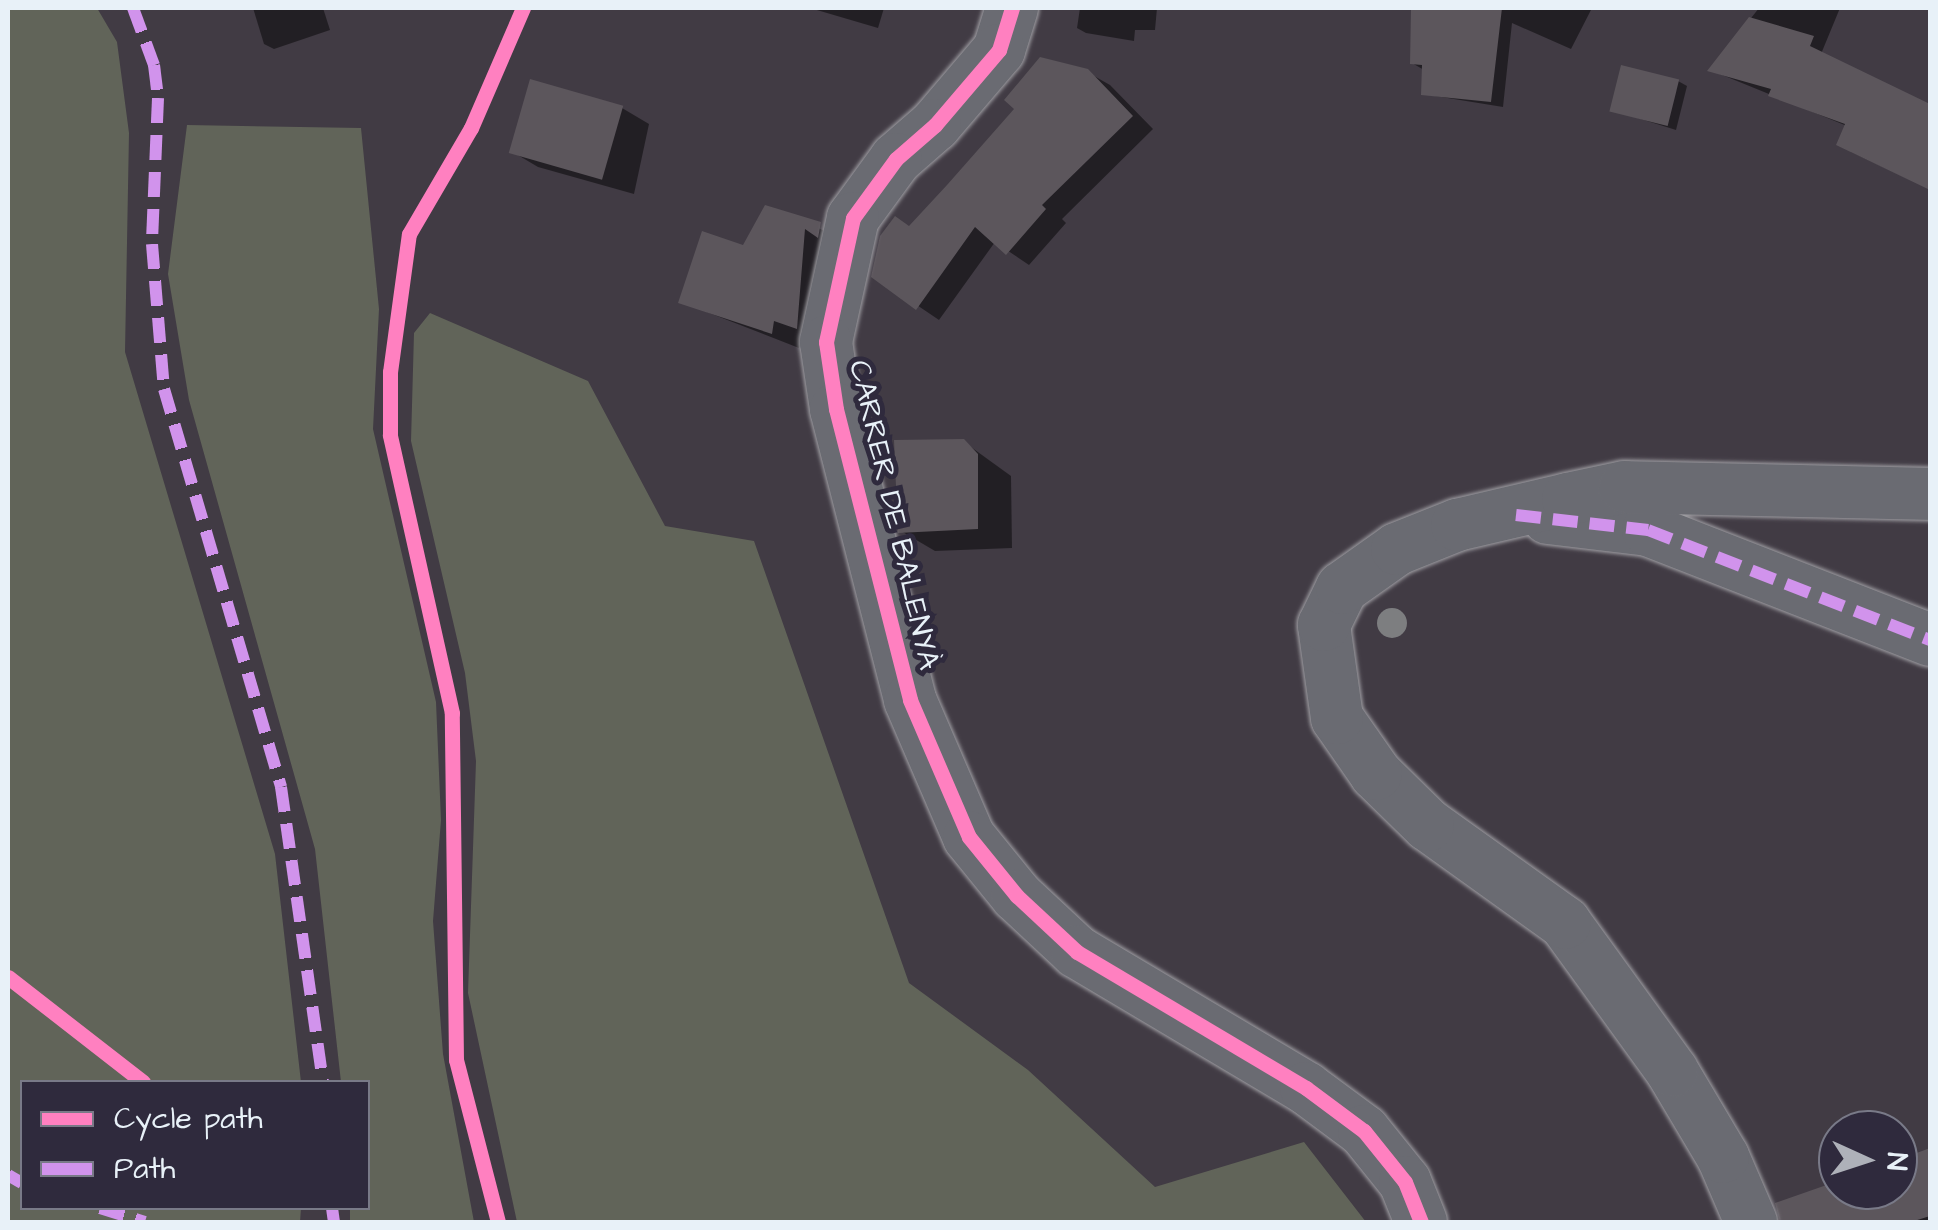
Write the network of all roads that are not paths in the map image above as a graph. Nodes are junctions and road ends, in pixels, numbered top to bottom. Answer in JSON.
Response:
{"nodes":[{"id":1,"x":1012,"y":8,"type":"edge"},
{"id":2,"x":1930,"y":494,"type":"edge"},
{"id":3,"x":1516,"y":515,"type":"junction"},
{"id":4,"x":1930,"y":640,"type":"edge"},
{"id":5,"x":1421,"y":1222,"type":"edge"},
{"id":6,"x":1752,"y":1222,"type":"edge"}],
"edges":[{"from":1,"to":5,"type":"street","name":"CARRER DE BALENYÀ"},
{"from":2,"to":3,"type":"street"},
{"from":3,"to":4,"type":"street"},
{"from":3,"to":6,"type":"street"}]}
